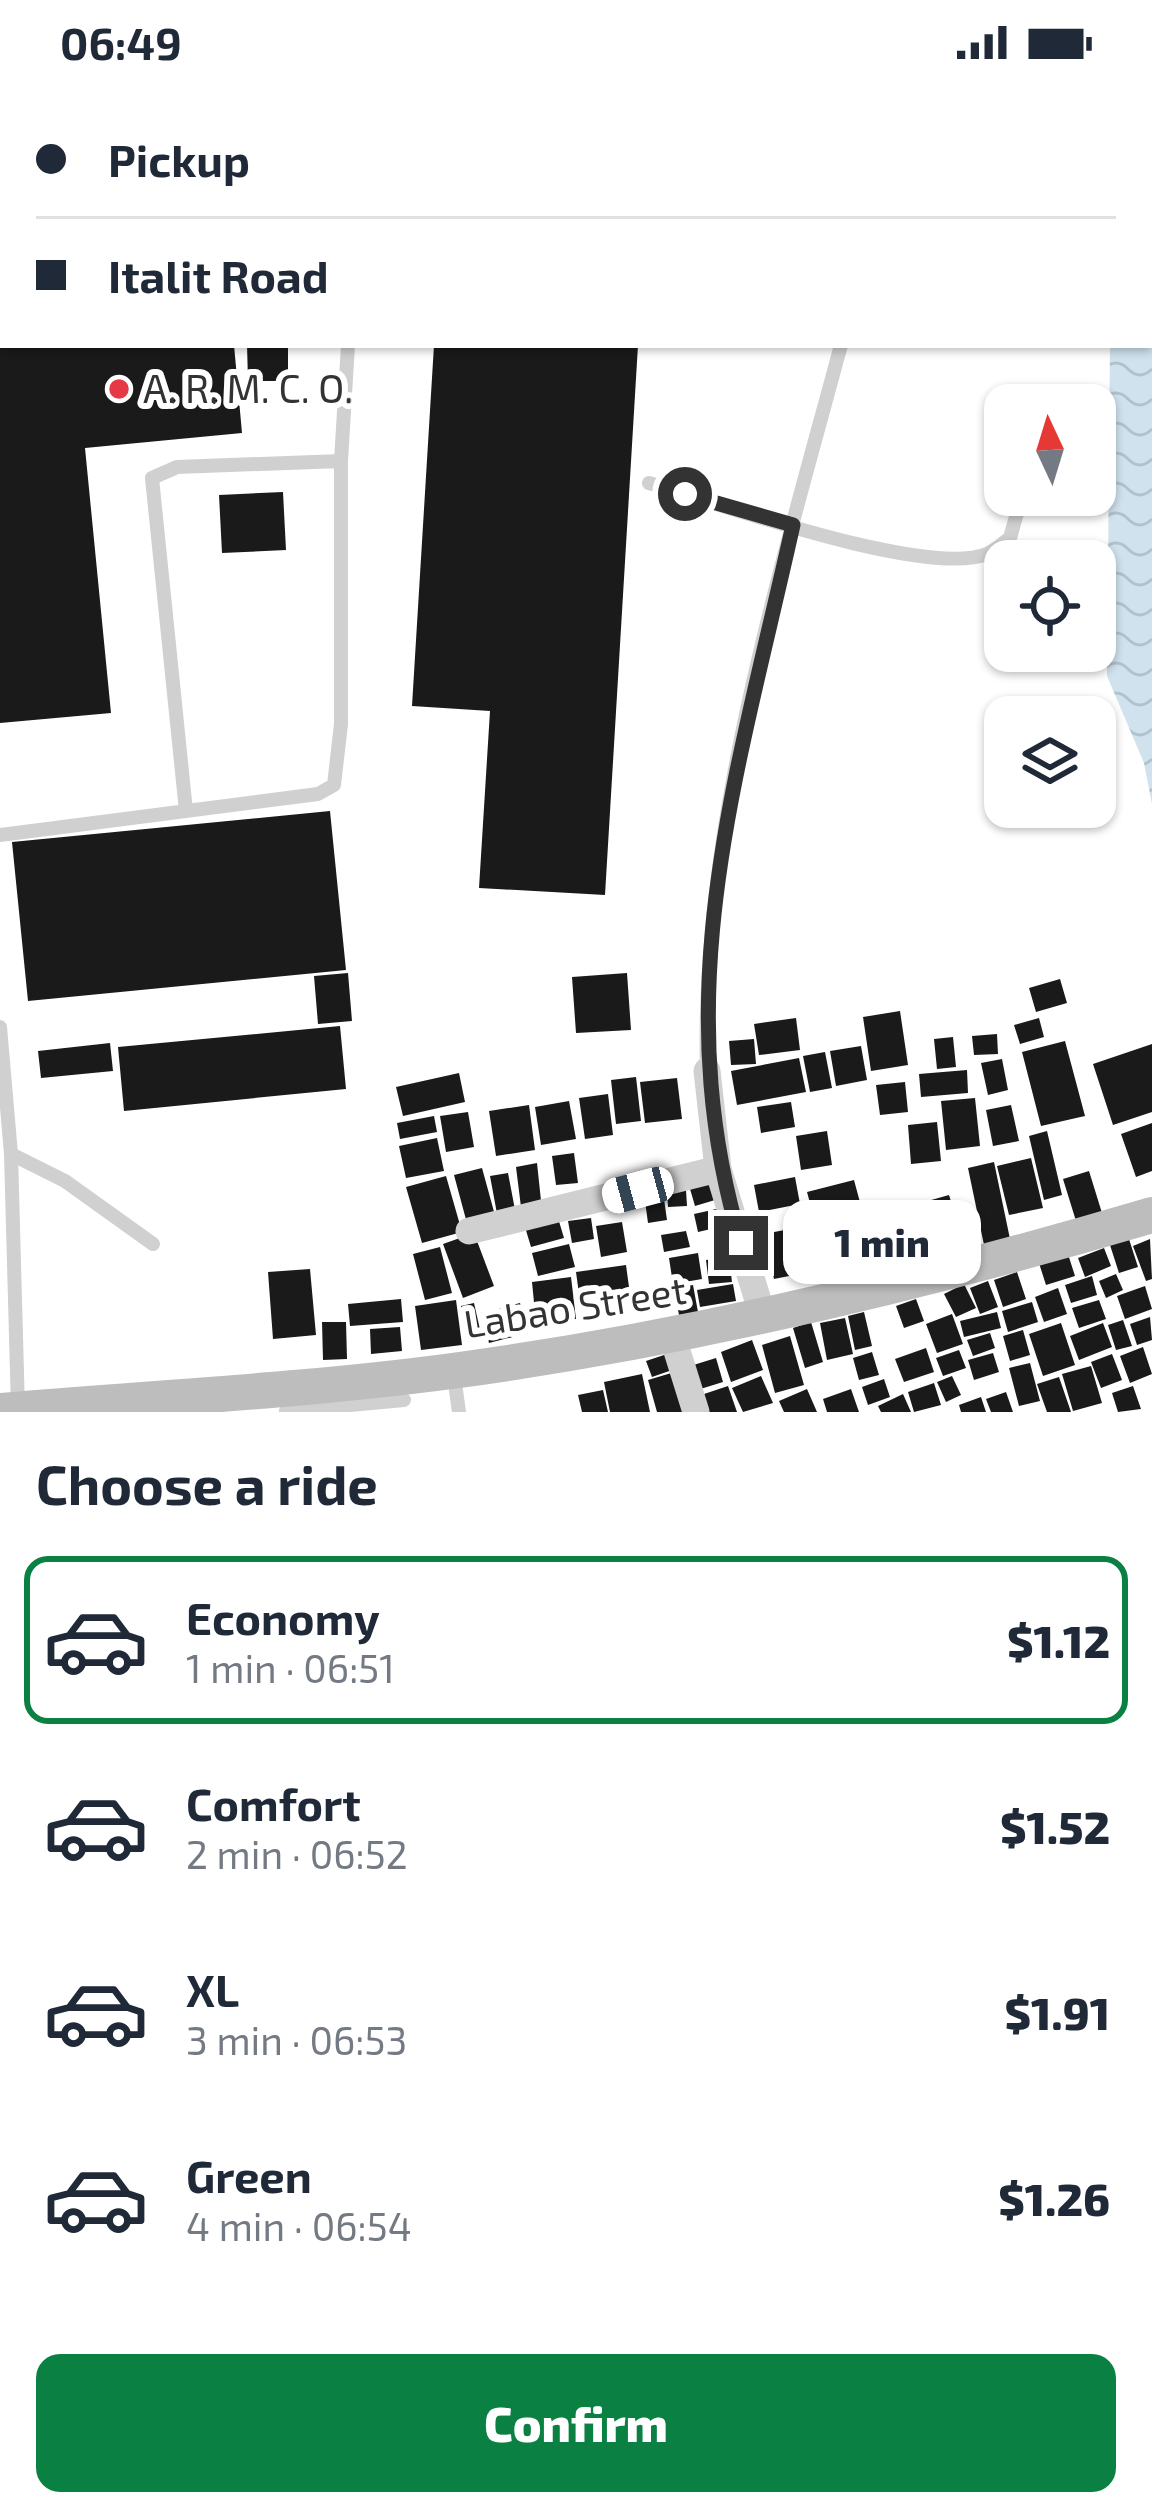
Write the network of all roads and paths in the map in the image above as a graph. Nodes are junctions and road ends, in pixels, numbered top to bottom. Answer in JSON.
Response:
{"nodes":[{"id":1,"x":348,"y":348,"type":"edge"},
{"id":2,"x":841,"y":348,"type":"edge"},
{"id":3,"x":341,"y":461,"type":"junction"},
{"id":4,"x":649,"y":483,"type":"dead end"},
{"id":5,"x":1016,"y":516,"type":"edge"},
{"id":6,"x":793,"y":525,"type":"junction"},
{"id":7,"x":186,"y":811,"type":"junction"},
{"id":8,"x":0,"y":835,"type":"edge"},
{"id":9,"x":0,"y":1028,"type":"edge"},
{"id":10,"x":706,"y":1071,"type":"joint"},
{"id":11,"x":11,"y":1154,"type":"junction"},
{"id":12,"x":718,"y":1169,"type":"junction"},
{"id":13,"x":1152,"y":1215,"type":"edge"},
{"id":14,"x":469,"y":1231,"type":"dead end"},
{"id":15,"x":154,"y":1244,"type":"dead end"},
{"id":16,"x":763,"y":1317,"type":"junction"},
{"id":17,"x":672,"y":1335,"type":"junction"},
{"id":18,"x":453,"y":1370,"type":"junction"},
{"id":19,"x":404,"y":1396,"type":"edge"},
{"id":20,"x":286,"y":1404,"type":"edge"},
{"id":21,"x":9,"y":1410,"type":"edge"},
{"id":22,"x":459,"y":1412,"type":"edge"},
{"id":23,"x":696,"y":1412,"type":"edge"}],
"edges":[{"from":1,"to":3,"type":"lane"},
{"from":2,"to":6,"type":"lane"},
{"from":3,"to":7,"type":"lane"},
{"from":3,"to":7,"type":"lane"},
{"from":4,"to":6,"type":"lane"},
{"from":5,"to":6,"type":"lane"},
{"from":6,"to":10,"type":"lane"},
{"from":7,"to":8,"type":"lane"},
{"from":9,"to":11,"type":"lane"},
{"from":10,"to":12,"type":"street"},
{"from":11,"to":15,"type":"lane"},
{"from":11,"to":21,"type":"lane"},
{"from":12,"to":14,"type":"street"},
{"from":12,"to":16,"type":"street"},
{"from":13,"to":16,"type":"main road","name":"Labao Street"},
{"from":16,"to":17,"type":"main road","name":"Labao Street"},
{"from":17,"to":18,"type":"main road","name":"Labao Street"},
{"from":17,"to":23,"type":"street"},
{"from":18,"to":19,"type":"main road","name":"Labao Street"},
{"from":18,"to":22,"type":"lane"},
{"from":19,"to":20,"type":"main road","name":"Labao Street"},
{"from":20,"to":21,"type":"main road","name":"Labao Street"}]}
